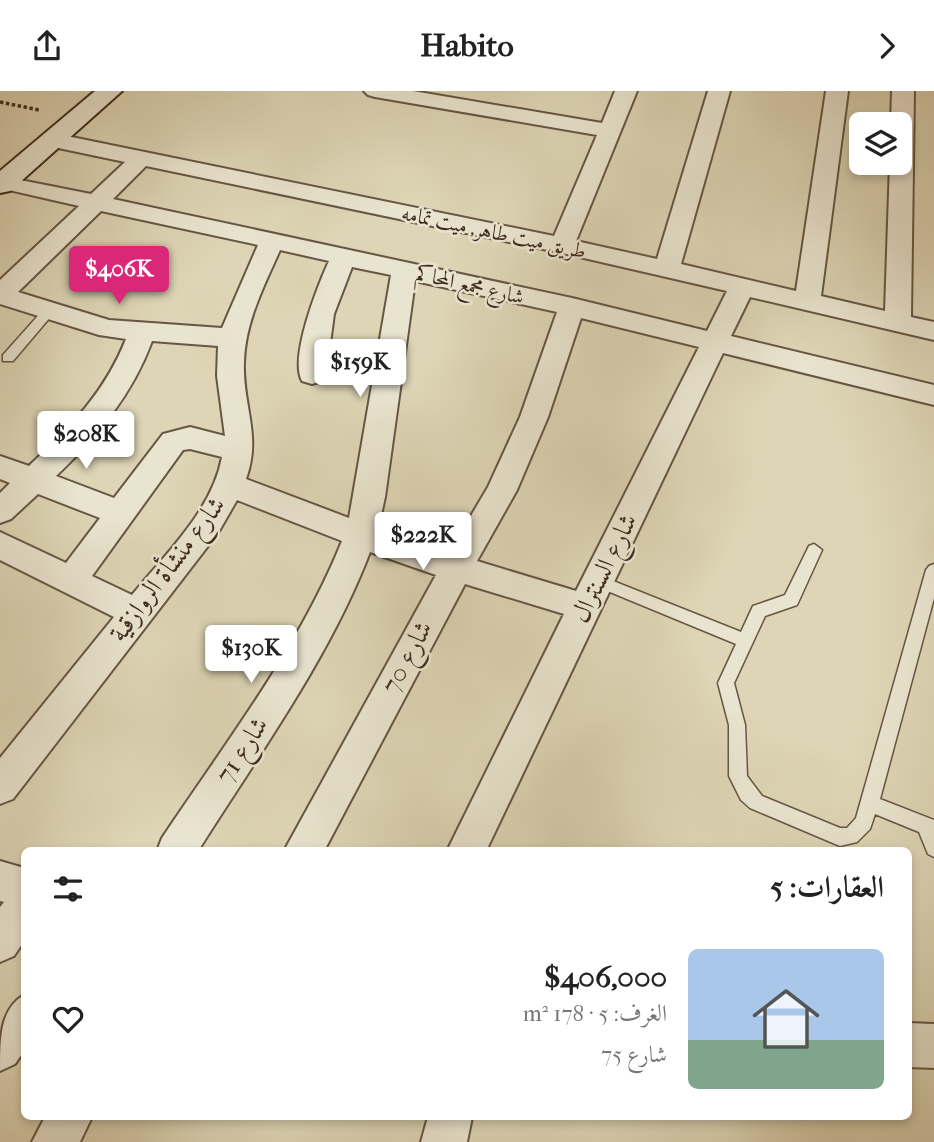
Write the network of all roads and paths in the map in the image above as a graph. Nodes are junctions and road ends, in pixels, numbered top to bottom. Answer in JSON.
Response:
{"nodes":[{"id":1,"x":110,"y":91,"type":"edge"},
{"id":2,"x":375,"y":91,"type":"edge"},
{"id":3,"x":626,"y":91,"type":"edge"},
{"id":4,"x":719,"y":91,"type":"edge"},
{"id":5,"x":837,"y":91,"type":"edge"},
{"id":6,"x":903,"y":91,"type":"edge"},
{"id":7,"x":458,"y":98,"type":"edge"},
{"id":8,"x":611,"y":131,"type":"junction"},
{"id":9,"x":52,"y":140,"type":"junction"},
{"id":10,"x":141,"y":159,"type":"junction"},
{"id":11,"x":2,"y":184,"type":"edge"},
{"id":12,"x":96,"y":202,"type":"junction"},
{"id":13,"x":272,"y":241,"type":"junction"},
{"id":14,"x":562,"y":245,"type":"junction"},
{"id":15,"x":344,"y":257,"type":"junction"},
{"id":16,"x":667,"y":269,"type":"junction"},
{"id":17,"x":404,"y":270,"type":"junction"},
{"id":18,"x":742,"y":286,"type":"junction"},
{"id":19,"x":0,"y":295,"type":"edge"},
{"id":20,"x":807,"y":301,"type":"junction"},
{"id":21,"x":572,"y":307,"type":"junction"},
{"id":22,"x":48,"y":312,"type":"junction"},
{"id":23,"x":898,"y":323,"type":"junction"},
{"id":24,"x":934,"y":331,"type":"edge"},
{"id":25,"x":142,"y":333,"type":"junction"},
{"id":26,"x":232,"y":338,"type":"junction"},
{"id":27,"x":715,"y":341,"type":"junction"},
{"id":28,"x":8,"y":358,"type":"dead end"},
{"id":29,"x":312,"y":374,"type":"dead end"},
{"id":30,"x":934,"y":395,"type":"edge"},
{"id":31,"x":239,"y":451,"type":"junction"},
{"id":32,"x":0,"y":467,"type":"edge"},
{"id":33,"x":34,"y":479,"type":"junction"},
{"id":34,"x":230,"y":485,"type":"junction"},
{"id":35,"x":0,"y":511,"type":"edge"},
{"id":36,"x":120,"y":513,"type":"junction"},
{"id":37,"x":360,"y":536,"type":"junction"},
{"id":38,"x":0,"y":545,"type":"edge"},
{"id":39,"x":814,"y":549,"type":"dead end"},
{"id":40,"x":456,"y":569,"type":"junction"},
{"id":41,"x":934,"y":570,"type":"edge"},
{"id":42,"x":71,"y":580,"type":"junction"},
{"id":43,"x":591,"y":594,"type":"junction"},
{"id":44,"x":135,"y":612,"type":"junction"},
{"id":45,"x":745,"y":641,"type":"junction"},
{"id":46,"x":0,"y":786,"type":"edge"},
{"id":47,"x":869,"y":803,"type":"junction"},
{"id":48,"x":930,"y":828,"type":"edge"},
{"id":49,"x":180,"y":847,"type":"edge"},
{"id":50,"x":305,"y":847,"type":"edge"},
{"id":51,"x":468,"y":847,"type":"edge"},
{"id":52,"x":934,"y":848,"type":"edge"},
{"id":53,"x":0,"y":881,"type":"edge"},
{"id":54,"x":21,"y":887,"type":"edge"},
{"id":55,"x":21,"y":911,"type":"edge"},
{"id":56,"x":0,"y":942,"type":"edge"},
{"id":57,"x":21,"y":1020,"type":"edge"},
{"id":58,"x":912,"y":1045,"type":"edge"},
{"id":59,"x":934,"y":1046,"type":"edge"},
{"id":60,"x":0,"y":1049,"type":"edge"},
{"id":61,"x":68,"y":1120,"type":"edge"},
{"id":62,"x":449,"y":1120,"type":"edge"},
{"id":63,"x":55,"y":1142,"type":"edge"},
{"id":64,"x":444,"y":1142,"type":"edge"}],
"edges":[{"from":1,"to":9,"type":"main road"},
{"from":2,"to":7,"type":"street"},
{"from":3,"to":8,"type":"street"},
{"from":4,"to":16,"type":"street"},
{"from":5,"to":20,"type":"street"},
{"from":6,"to":23,"type":"street"},
{"from":7,"to":8,"type":"street"},
{"from":8,"to":14,"type":"street"},
{"from":9,"to":10,"type":"street","name":"طريق ميت طاهر, ميت تمامه"},
{"from":9,"to":11,"type":"main road"},
{"from":10,"to":12,"type":"street"},
{"from":10,"to":14,"type":"street","name":"طريق ميت طاهر, ميت تمامه"},
{"from":11,"to":12,"type":"street","name":"شارع مجمع المحاكم"},
{"from":12,"to":13,"type":"street","name":"شارع مجمع المحاكم"},
{"from":12,"to":19,"type":"street"},
{"from":13,"to":15,"type":"street","name":"شارع مجمع المحاكم"},
{"from":13,"to":26,"type":"street","name":"شارع منشأة الروازقية"},
{"from":14,"to":16,"type":"street","name":"طريق ميت طاهر, ميت تمامه"},
{"from":15,"to":17,"type":"street","name":"شارع مجمع المحاكم"},
{"from":15,"to":29,"type":"street"},
{"from":16,"to":18,"type":"street","name":"طريق ميت طاهر, ميت تمامه"},
{"from":17,"to":21,"type":"street","name":"شارع مجمع المحاكم"},
{"from":17,"to":37,"type":"street","name":"شارع 71"},
{"from":18,"to":20,"type":"street","name":"طريق ميت طاهر, ميت تمامه"},
{"from":18,"to":27,"type":"street","name":"شارع السنترال"},
{"from":19,"to":22,"type":"street"},
{"from":20,"to":23,"type":"street","name":"طريق ميت طاهر, ميت تمامه"},
{"from":21,"to":27,"type":"street","name":"شارع مجمع المحاكم"},
{"from":21,"to":40,"type":"street","name":"شارع 70"},
{"from":22,"to":25,"type":"street"},
{"from":22,"to":28,"type":"lane"},
{"from":23,"to":24,"type":"street","name":"طريق ميت طاهر, ميت تمامه"},
{"from":25,"to":26,"type":"street"},
{"from":25,"to":33,"type":"street"},
{"from":26,"to":31,"type":"street","name":"شارع منشأة الروازقية"},
{"from":27,"to":30,"type":"street","name":"شارع مجمع المحاكم"},
{"from":27,"to":43,"type":"street","name":"شارع السنترال"},
{"from":31,"to":34,"type":"street","name":"شارع منشأة الروازقية"},
{"from":31,"to":36,"type":"street"},
{"from":32,"to":33,"type":"street"},
{"from":33,"to":35,"type":"street"},
{"from":33,"to":36,"type":"street"},
{"from":34,"to":37,"type":"street"},
{"from":34,"to":44,"type":"street","name":"شارع منشأة الروازقية"},
{"from":36,"to":42,"type":"street"},
{"from":37,"to":40,"type":"street"},
{"from":37,"to":49,"type":"street","name":"شارع 71"},
{"from":38,"to":42,"type":"street"},
{"from":39,"to":45,"type":"lane"},
{"from":40,"to":43,"type":"street"},
{"from":40,"to":50,"type":"street","name":"شارع 70"},
{"from":41,"to":47,"type":"lane"},
{"from":42,"to":44,"type":"street"},
{"from":43,"to":45,"type":"lane"},
{"from":43,"to":51,"type":"street","name":"شارع السنترال"},
{"from":44,"to":46,"type":"street","name":"شارع منشأة الروازقية"},
{"from":45,"to":47,"type":"lane"},
{"from":47,"to":48,"type":"lane"},
{"from":48,"to":52,"type":"lane"},
{"from":53,"to":54,"type":"street"},
{"from":55,"to":56,"type":"street"},
{"from":57,"to":60,"type":"street"},
{"from":58,"to":59,"type":"street"},
{"from":61,"to":63,"type":"street"},
{"from":62,"to":64,"type":"street"}]}
